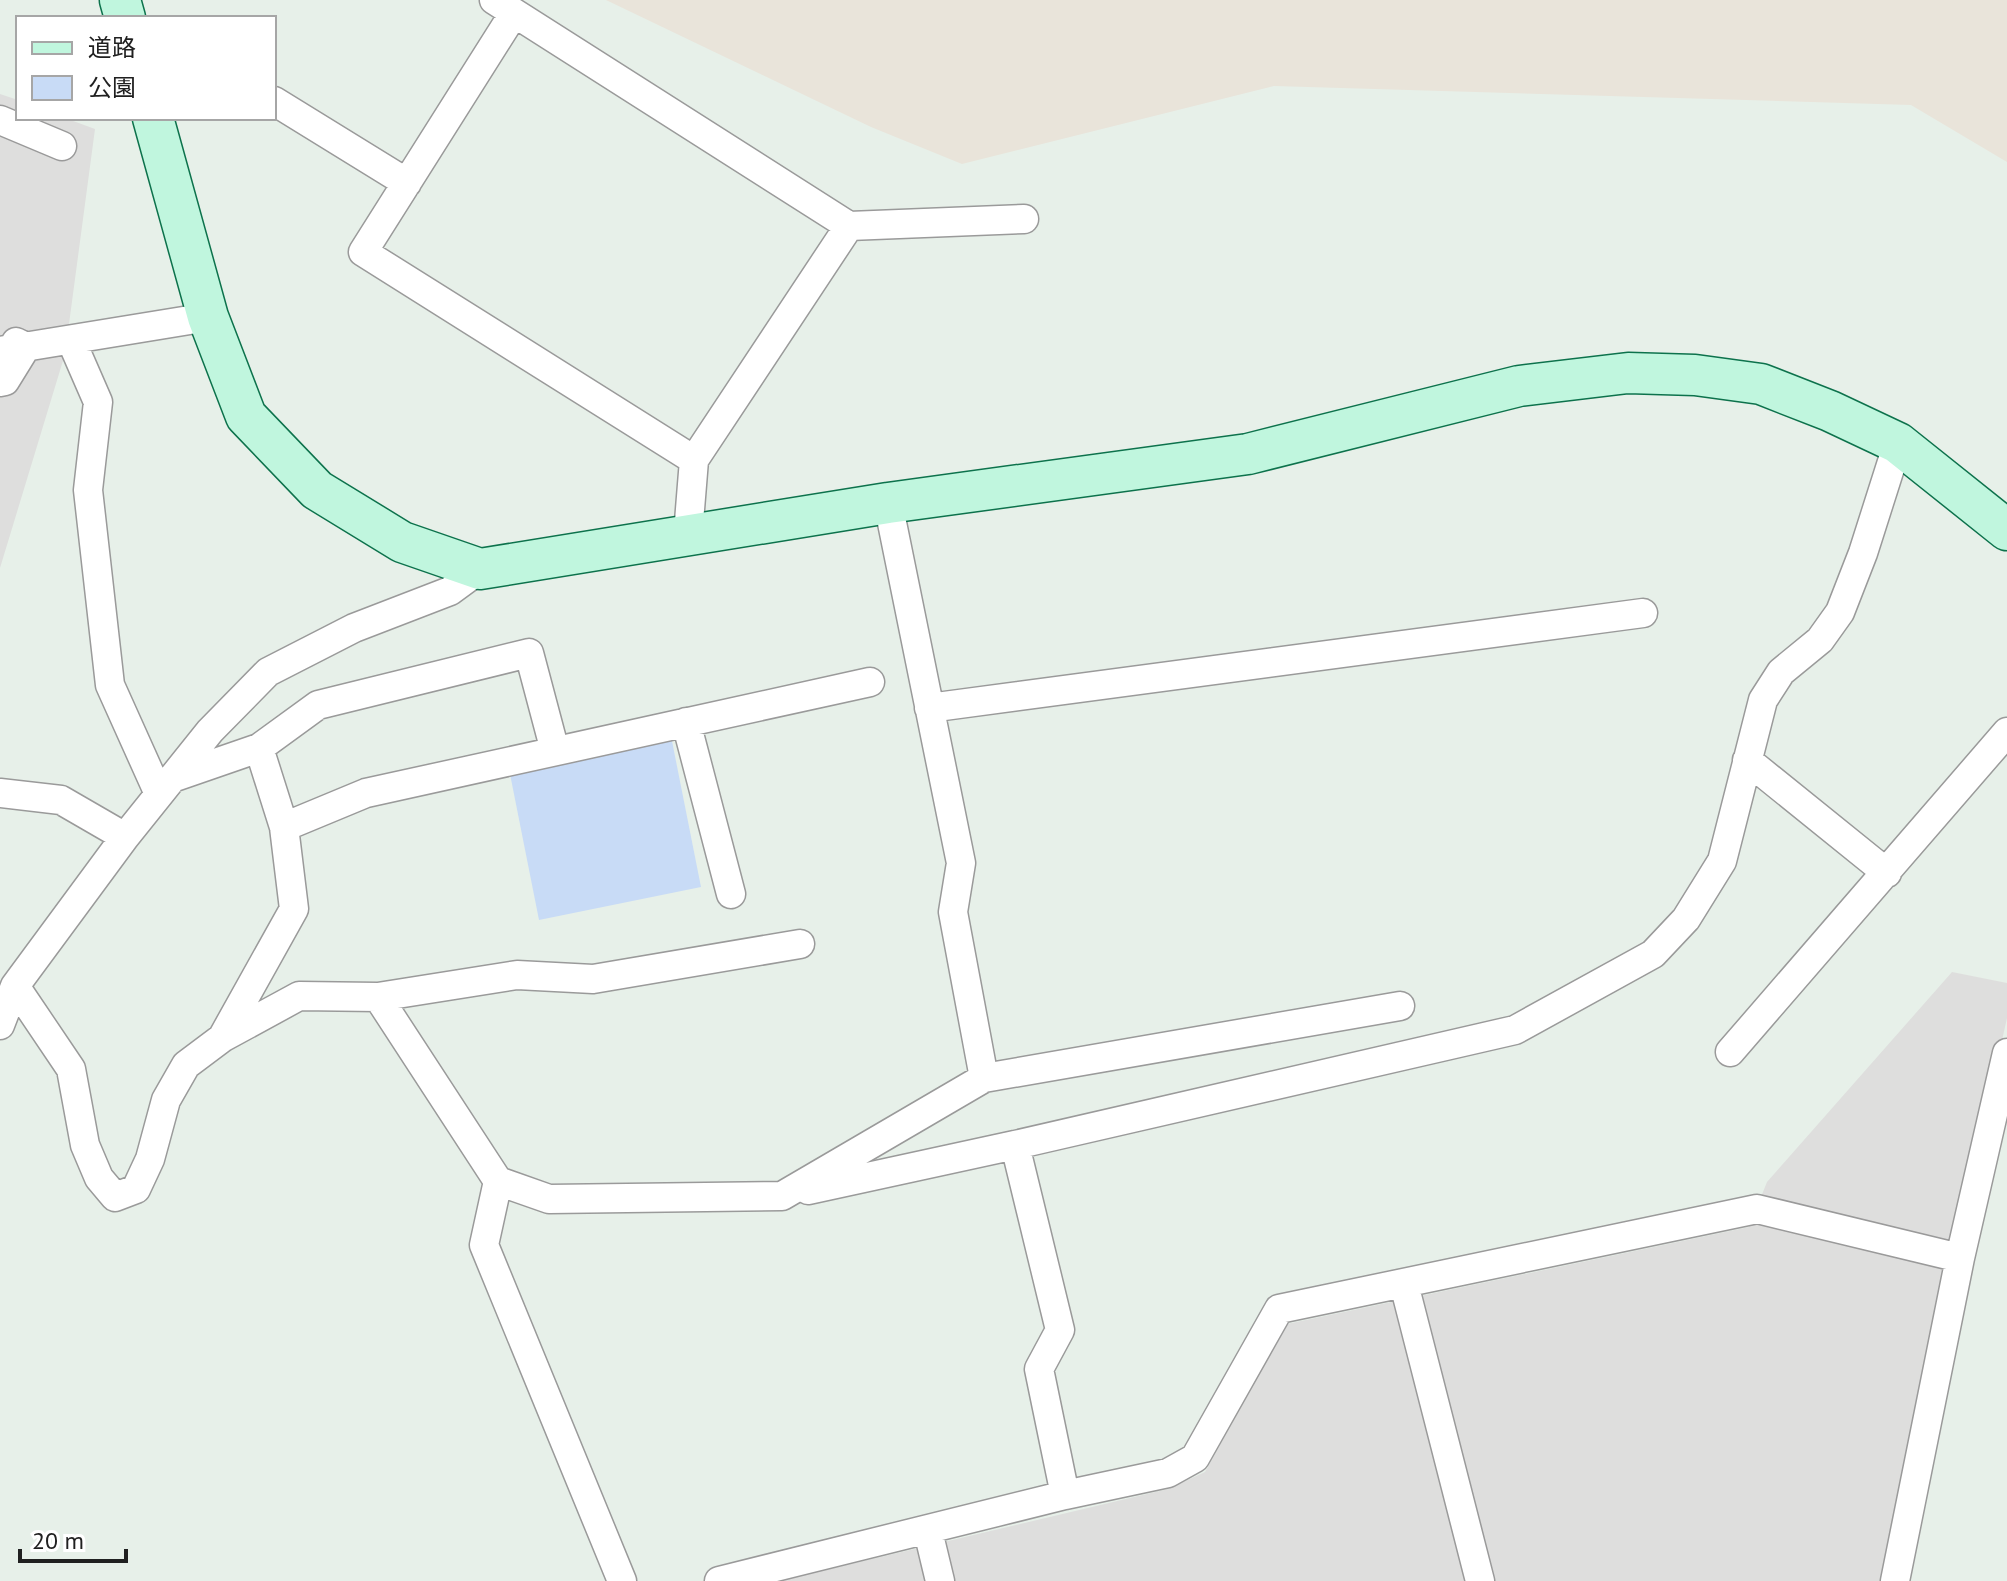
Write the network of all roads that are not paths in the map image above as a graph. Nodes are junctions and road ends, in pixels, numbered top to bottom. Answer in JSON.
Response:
{"nodes":[{"id":1,"x":504,"y":7,"type":"edge"},
{"id":2,"x":276,"y":102,"type":"edge"},
{"id":3,"x":0,"y":120,"type":"edge"},
{"id":4,"x":154,"y":120,"type":"edge"},
{"id":5,"x":62,"y":146,"type":"dead end"},
{"id":6,"x":407,"y":183,"type":"junction"},
{"id":7,"x":1024,"y":219,"type":"dead end"},
{"id":8,"x":849,"y":226,"type":"junction"},
{"id":9,"x":208,"y":317,"type":"junction"},
{"id":10,"x":0,"y":334,"type":"edge"},
{"id":11,"x":71,"y":340,"type":"junction"},
{"id":12,"x":13,"y":349,"type":"edge"},
{"id":13,"x":0,"y":382,"type":"edge"},
{"id":14,"x":1898,"y":443,"type":"junction"},
{"id":15,"x":694,"y":460,"type":"junction"},
{"id":16,"x":888,"y":503,"type":"junction"},
{"id":17,"x":2007,"y":530,"type":"edge"},
{"id":18,"x":688,"y":534,"type":"junction"},
{"id":19,"x":480,"y":569,"type":"junction"},
{"id":20,"x":1643,"y":613,"type":"dead end"},
{"id":21,"x":870,"y":682,"type":"dead end"},
{"id":22,"x":929,"y":708,"type":"junction"},
{"id":23,"x":686,"y":722,"type":"junction"},
{"id":24,"x":2007,"y":732,"type":"edge"},
{"id":25,"x":259,"y":748,"type":"junction"},
{"id":26,"x":555,"y":751,"type":"junction"},
{"id":27,"x":1747,"y":760,"type":"junction"},
{"id":28,"x":166,"y":786,"type":"junction"},
{"id":29,"x":0,"y":793,"type":"edge"},
{"id":30,"x":284,"y":827,"type":"junction"},
{"id":31,"x":125,"y":837,"type":"junction"},
{"id":32,"x":1887,"y":873,"type":"junction"},
{"id":33,"x":731,"y":894,"type":"dead end"},
{"id":34,"x":800,"y":944,"type":"dead end"},
{"id":35,"x":15,"y":986,"type":"junction"},
{"id":36,"x":378,"y":997,"type":"junction"},
{"id":37,"x":1400,"y":1006,"type":"dead end"},
{"id":38,"x":0,"y":1025,"type":"edge"},
{"id":39,"x":222,"y":1038,"type":"junction"},
{"id":40,"x":1730,"y":1052,"type":"dead end"},
{"id":41,"x":2007,"y":1053,"type":"edge"},
{"id":42,"x":984,"y":1078,"type":"junction"},
{"id":43,"x":1015,"y":1145,"type":"junction"},
{"id":44,"x":498,"y":1181,"type":"junction"},
{"id":45,"x":782,"y":1196,"type":"junction"},
{"id":46,"x":1960,"y":1258,"type":"junction"},
{"id":47,"x":1404,"y":1284,"type":"junction"},
{"id":48,"x":1065,"y":1495,"type":"junction"},
{"id":49,"x":928,"y":1531,"type":"junction"},
{"id":50,"x":622,"y":1581,"type":"edge"},
{"id":51,"x":719,"y":1581,"type":"edge"},
{"id":52,"x":940,"y":1581,"type":"edge"},
{"id":53,"x":1480,"y":1581,"type":"edge"},
{"id":54,"x":1895,"y":1581,"type":"edge"}],
"edges":[{"from":1,"to":6,"type":"street"},
{"from":1,"to":8,"type":"street"},
{"from":2,"to":6,"type":"street"},
{"from":3,"to":5,"type":"street"},
{"from":4,"to":9,"type":"street"},
{"from":6,"to":15,"type":"street"},
{"from":7,"to":8,"type":"street"},
{"from":8,"to":15,"type":"street"},
{"from":9,"to":11,"type":"street"},
{"from":9,"to":19,"type":"street"},
{"from":10,"to":12,"type":"street"},
{"from":11,"to":12,"type":"street"},
{"from":11,"to":28,"type":"street"},
{"from":12,"to":13,"type":"street"},
{"from":14,"to":16,"type":"street"},
{"from":14,"to":17,"type":"street"},
{"from":14,"to":27,"type":"street"},
{"from":15,"to":18,"type":"street"},
{"from":16,"to":18,"type":"street"},
{"from":16,"to":22,"type":"street"},
{"from":18,"to":19,"type":"street"},
{"from":19,"to":28,"type":"street"},
{"from":20,"to":22,"type":"street"},
{"from":21,"to":23,"type":"street"},
{"from":22,"to":42,"type":"street"},
{"from":23,"to":26,"type":"street"},
{"from":23,"to":33,"type":"street"},
{"from":24,"to":32,"type":"street"},
{"from":25,"to":26,"type":"street"},
{"from":25,"to":28,"type":"street"},
{"from":25,"to":30,"type":"street"},
{"from":26,"to":30,"type":"street"},
{"from":27,"to":32,"type":"street"},
{"from":27,"to":43,"type":"street"},
{"from":28,"to":31,"type":"street"},
{"from":29,"to":31,"type":"street"},
{"from":30,"to":39,"type":"street"},
{"from":31,"to":35,"type":"street"},
{"from":32,"to":40,"type":"street"},
{"from":34,"to":36,"type":"street"},
{"from":35,"to":38,"type":"street"},
{"from":35,"to":39,"type":"street"},
{"from":36,"to":39,"type":"street"},
{"from":36,"to":44,"type":"street"},
{"from":37,"to":42,"type":"street"},
{"from":41,"to":46,"type":"street"},
{"from":42,"to":45,"type":"street"},
{"from":43,"to":45,"type":"street"},
{"from":43,"to":48,"type":"street"},
{"from":44,"to":45,"type":"street"},
{"from":44,"to":50,"type":"street"},
{"from":46,"to":47,"type":"street"},
{"from":46,"to":54,"type":"street"},
{"from":47,"to":48,"type":"street"},
{"from":47,"to":53,"type":"street"},
{"from":48,"to":49,"type":"street"},
{"from":49,"to":51,"type":"street"},
{"from":49,"to":52,"type":"street"}]}
